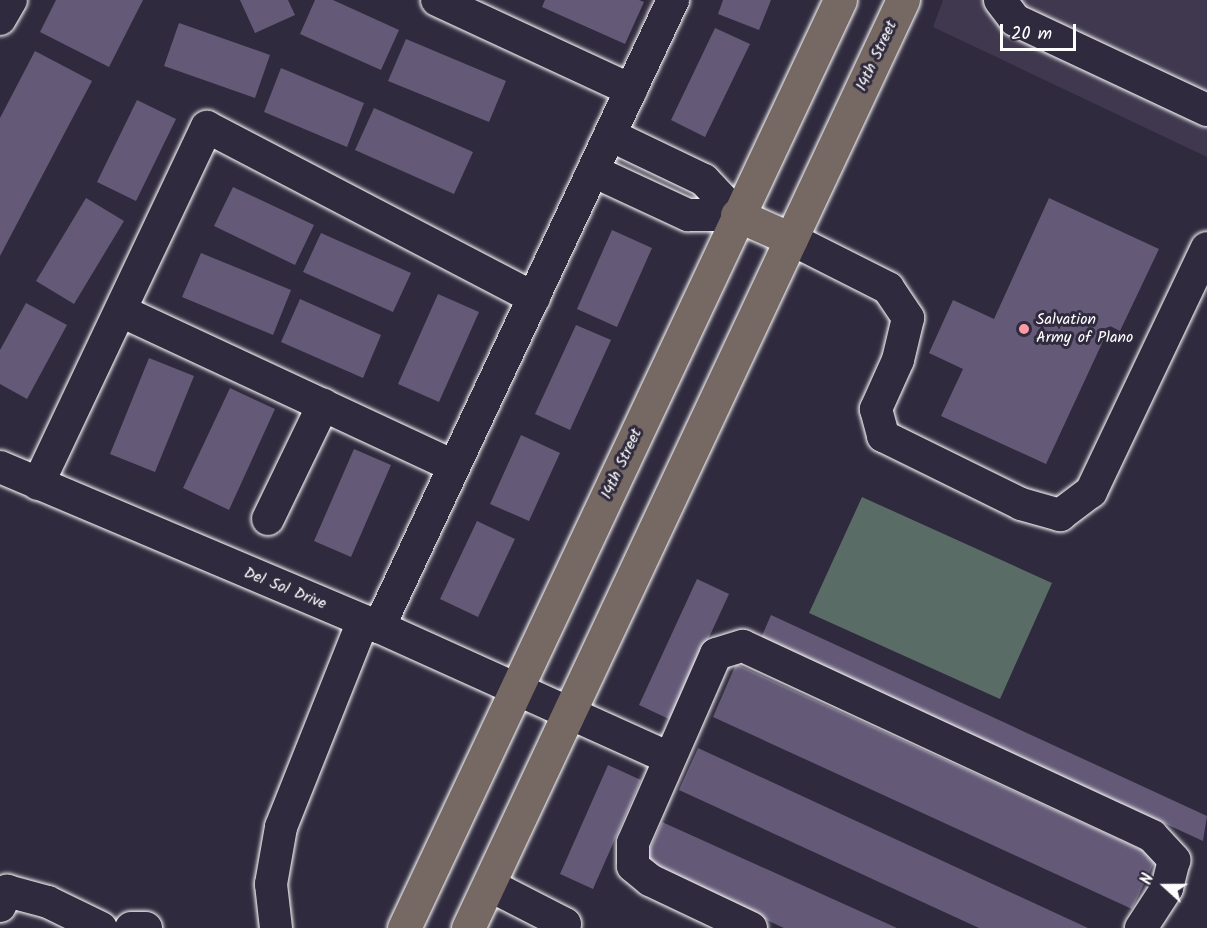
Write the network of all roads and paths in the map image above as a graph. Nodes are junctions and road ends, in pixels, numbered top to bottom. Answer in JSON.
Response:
{"nodes":[{"id":1,"x":11,"y":0,"type":"edge"},
{"id":2,"x":437,"y":0,"type":"edge"},
{"id":3,"x":673,"y":0,"type":"edge"},
{"id":4,"x":840,"y":0,"type":"edge"},
{"id":5,"x":903,"y":0,"type":"edge"},
{"id":6,"x":1000,"y":0,"type":"edge"},
{"id":7,"x":0,"y":19,"type":"edge"},
{"id":8,"x":631,"y":90,"type":"junction"},
{"id":9,"x":1207,"y":110,"type":"edge"},
{"id":10,"x":610,"y":135,"type":"junction"},
{"id":11,"x":593,"y":171,"type":"junction"},
{"id":12,"x":737,"y":215,"type":"junction"},
{"id":13,"x":791,"y":239,"type":"junction"},
{"id":14,"x":1207,"y":248,"type":"edge"},
{"id":15,"x":534,"y":298,"type":"junction"},
{"id":16,"x":121,"y":311,"type":"junction"},
{"id":17,"x":322,"y":405,"type":"junction"},
{"id":18,"x":454,"y":466,"type":"junction"},
{"id":19,"x":0,"y":467,"type":"edge"},
{"id":20,"x":38,"y":484,"type":"junction"},
{"id":21,"x":268,"y":519,"type":"dead end"},
{"id":22,"x":371,"y":624,"type":"junction"},
{"id":23,"x":517,"y":688,"type":"junction"},
{"id":24,"x":569,"y":713,"type":"junction"},
{"id":25,"x":667,"y":757,"type":"junction"},
{"id":26,"x":489,"y":885,"type":"junction"},
{"id":27,"x":4,"y":898,"type":"edge"},
{"id":28,"x":101,"y":928,"type":"edge"},
{"id":29,"x":131,"y":928,"type":"edge"},
{"id":30,"x":146,"y":928,"type":"edge"},
{"id":31,"x":276,"y":928,"type":"edge"},
{"id":32,"x":404,"y":928,"type":"edge"},
{"id":33,"x":468,"y":928,"type":"edge"},
{"id":34,"x":563,"y":928,"type":"edge"},
{"id":35,"x":751,"y":928,"type":"edge"},
{"id":36,"x":1141,"y":928,"type":"edge"}],
"edges":[{"from":1,"to":7,"type":"street"},
{"from":2,"to":8,"type":"street"},
{"from":3,"to":8,"type":"street"},
{"from":4,"to":12,"type":"main road","name":"14th Street"},
{"from":5,"to":13,"type":"main road","name":"14th Street"},
{"from":6,"to":9,"type":"street"},
{"from":8,"to":10,"type":"street"},
{"from":10,"to":11,"type":"street"},
{"from":10,"to":12,"type":"street"},
{"from":11,"to":12,"type":"street"},
{"from":11,"to":15,"type":"street"},
{"from":12,"to":13,"type":"main road"},
{"from":12,"to":23,"type":"main road","name":"14th Street"},
{"from":13,"to":14,"type":"street"},
{"from":13,"to":24,"type":"main road","name":"14th Street"},
{"from":15,"to":16,"type":"street"},
{"from":15,"to":18,"type":"street"},
{"from":16,"to":17,"type":"street"},
{"from":16,"to":20,"type":"street"},
{"from":17,"to":18,"type":"street"},
{"from":17,"to":21,"type":"street"},
{"from":18,"to":22,"type":"street"},
{"from":19,"to":20,"type":"street","name":"Del Sol Drive"},
{"from":20,"to":22,"type":"street","name":"Del Sol Drive"},
{"from":22,"to":23,"type":"street","name":"Del Sol Drive"},
{"from":22,"to":31,"type":"street"},
{"from":23,"to":24,"type":"street","name":"Del Sol Drive"},
{"from":23,"to":32,"type":"main road","name":"14th Street"},
{"from":24,"to":25,"type":"street","name":"Del Sol Drive"},
{"from":24,"to":26,"type":"main road","name":"14th Street"},
{"from":25,"to":35,"type":"street"},
{"from":25,"to":36,"type":"street"},
{"from":26,"to":33,"type":"main road","name":"14th Street"},
{"from":26,"to":34,"type":"street"},
{"from":27,"to":28,"type":"street"},
{"from":29,"to":30,"type":"street"}]}
